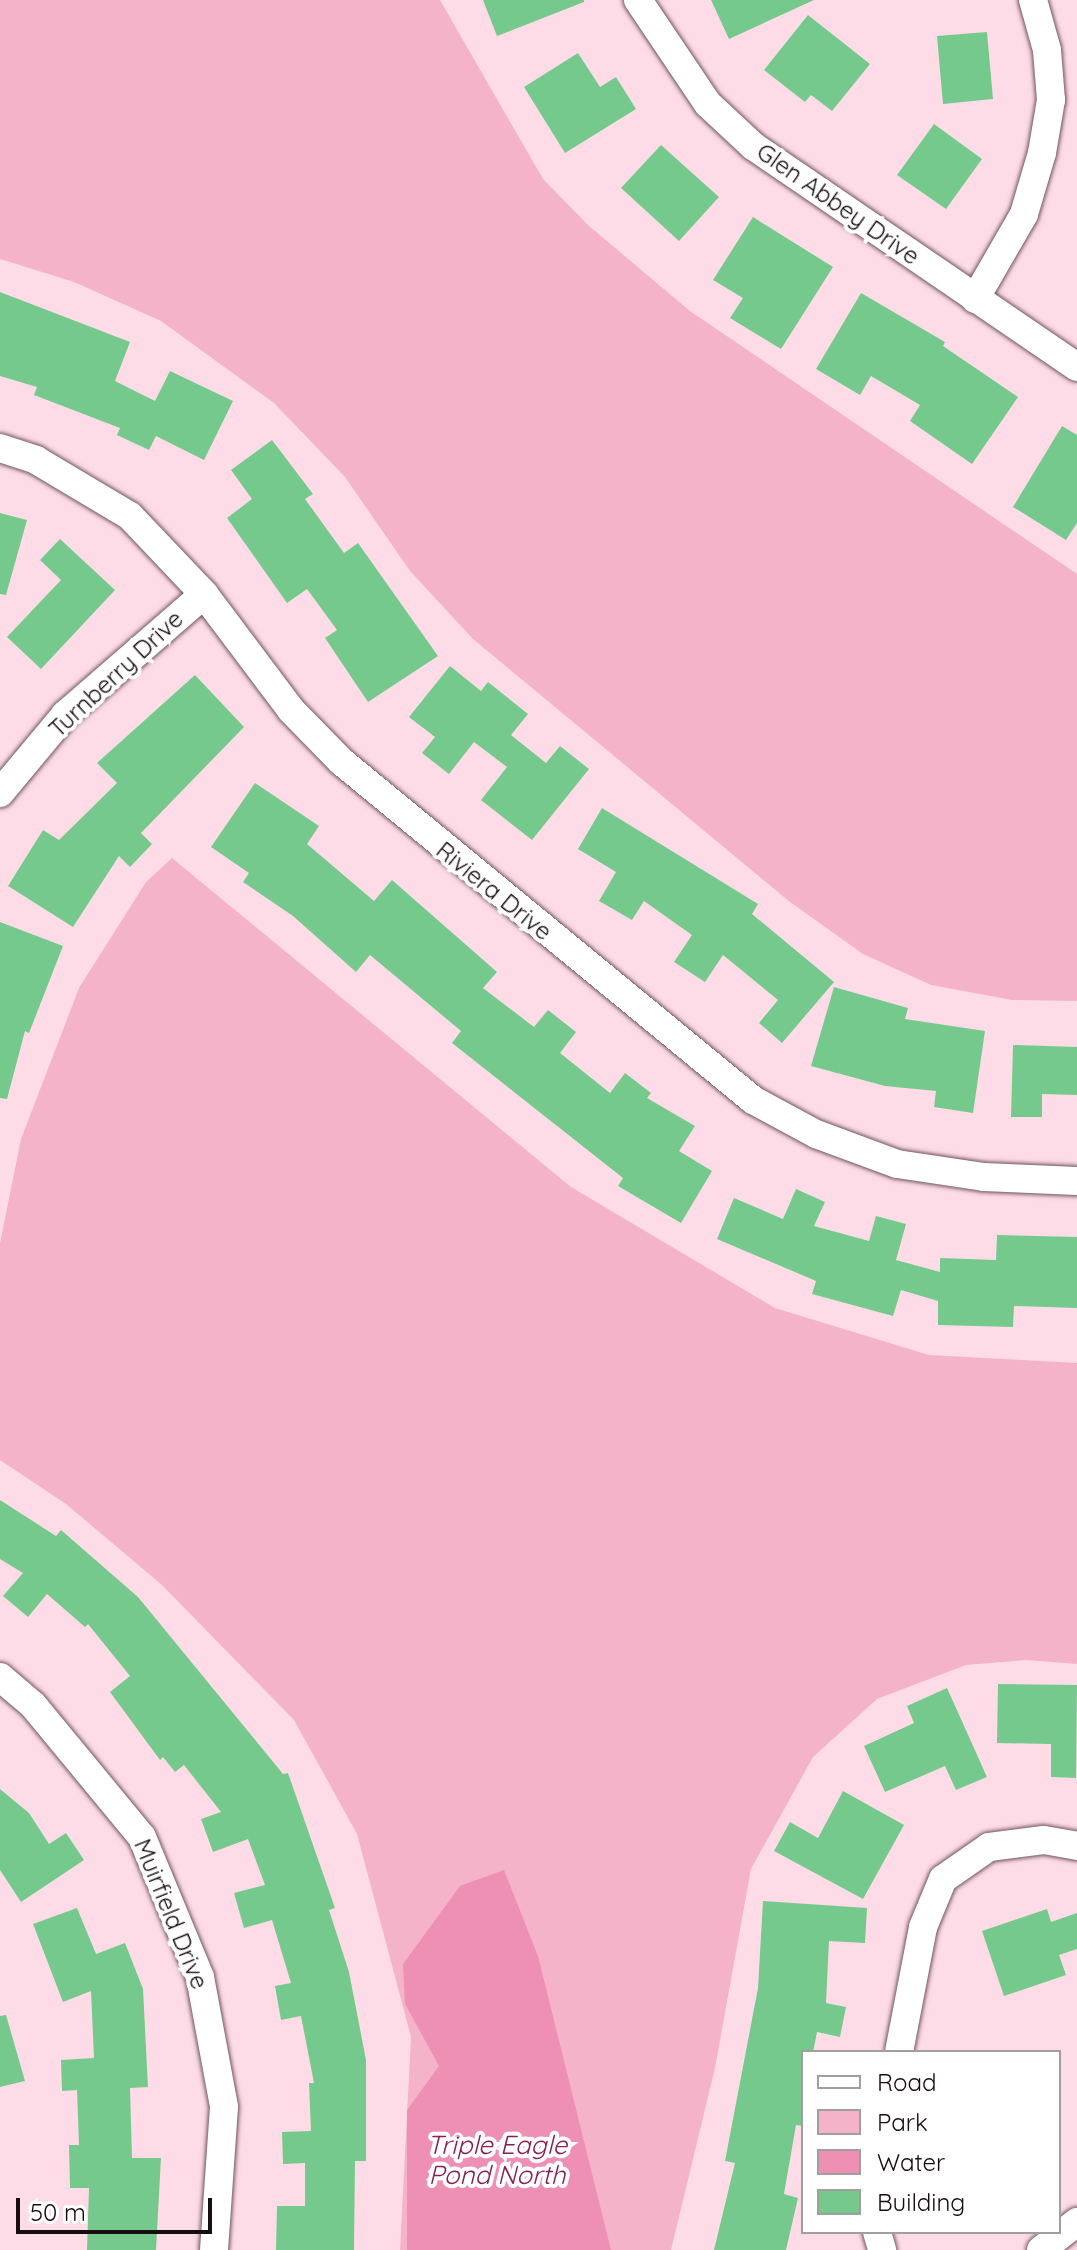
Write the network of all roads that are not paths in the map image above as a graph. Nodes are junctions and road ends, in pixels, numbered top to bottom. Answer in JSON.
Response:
{"nodes":[{"id":1,"x":638,"y":0,"type":"edge"},
{"id":2,"x":1033,"y":0,"type":"edge"},
{"id":3,"x":975,"y":299,"type":"junction"},
{"id":4,"x":1077,"y":367,"type":"edge"},
{"id":5,"x":0,"y":448,"type":"edge"},
{"id":6,"x":204,"y":594,"type":"junction"},
{"id":7,"x":0,"y":793,"type":"edge"},
{"id":8,"x":1077,"y":1181,"type":"edge"},
{"id":9,"x":0,"y":1677,"type":"edge"},
{"id":10,"x":1077,"y":1846,"type":"edge"},
{"id":11,"x":899,"y":2050,"type":"edge"},
{"id":12,"x":1077,"y":2222,"type":"edge"},
{"id":13,"x":214,"y":2250,"type":"edge"},
{"id":14,"x":1041,"y":2250,"type":"edge"}],
"edges":[{"from":1,"to":3,"type":"street","name":"Glen Abbey Drive"},
{"from":2,"to":3,"type":"street"},
{"from":3,"to":4,"type":"street","name":"Glen Abbey Drive"},
{"from":5,"to":6,"type":"street","name":"Riviera Drive"},
{"from":6,"to":7,"type":"street","name":"Turnberry Drive"},
{"from":6,"to":8,"type":"street","name":"Riviera Drive"},
{"from":9,"to":13,"type":"street","name":"Muirfield Drive"},
{"from":10,"to":11,"type":"street"},
{"from":12,"to":14,"type":"street"}]}
